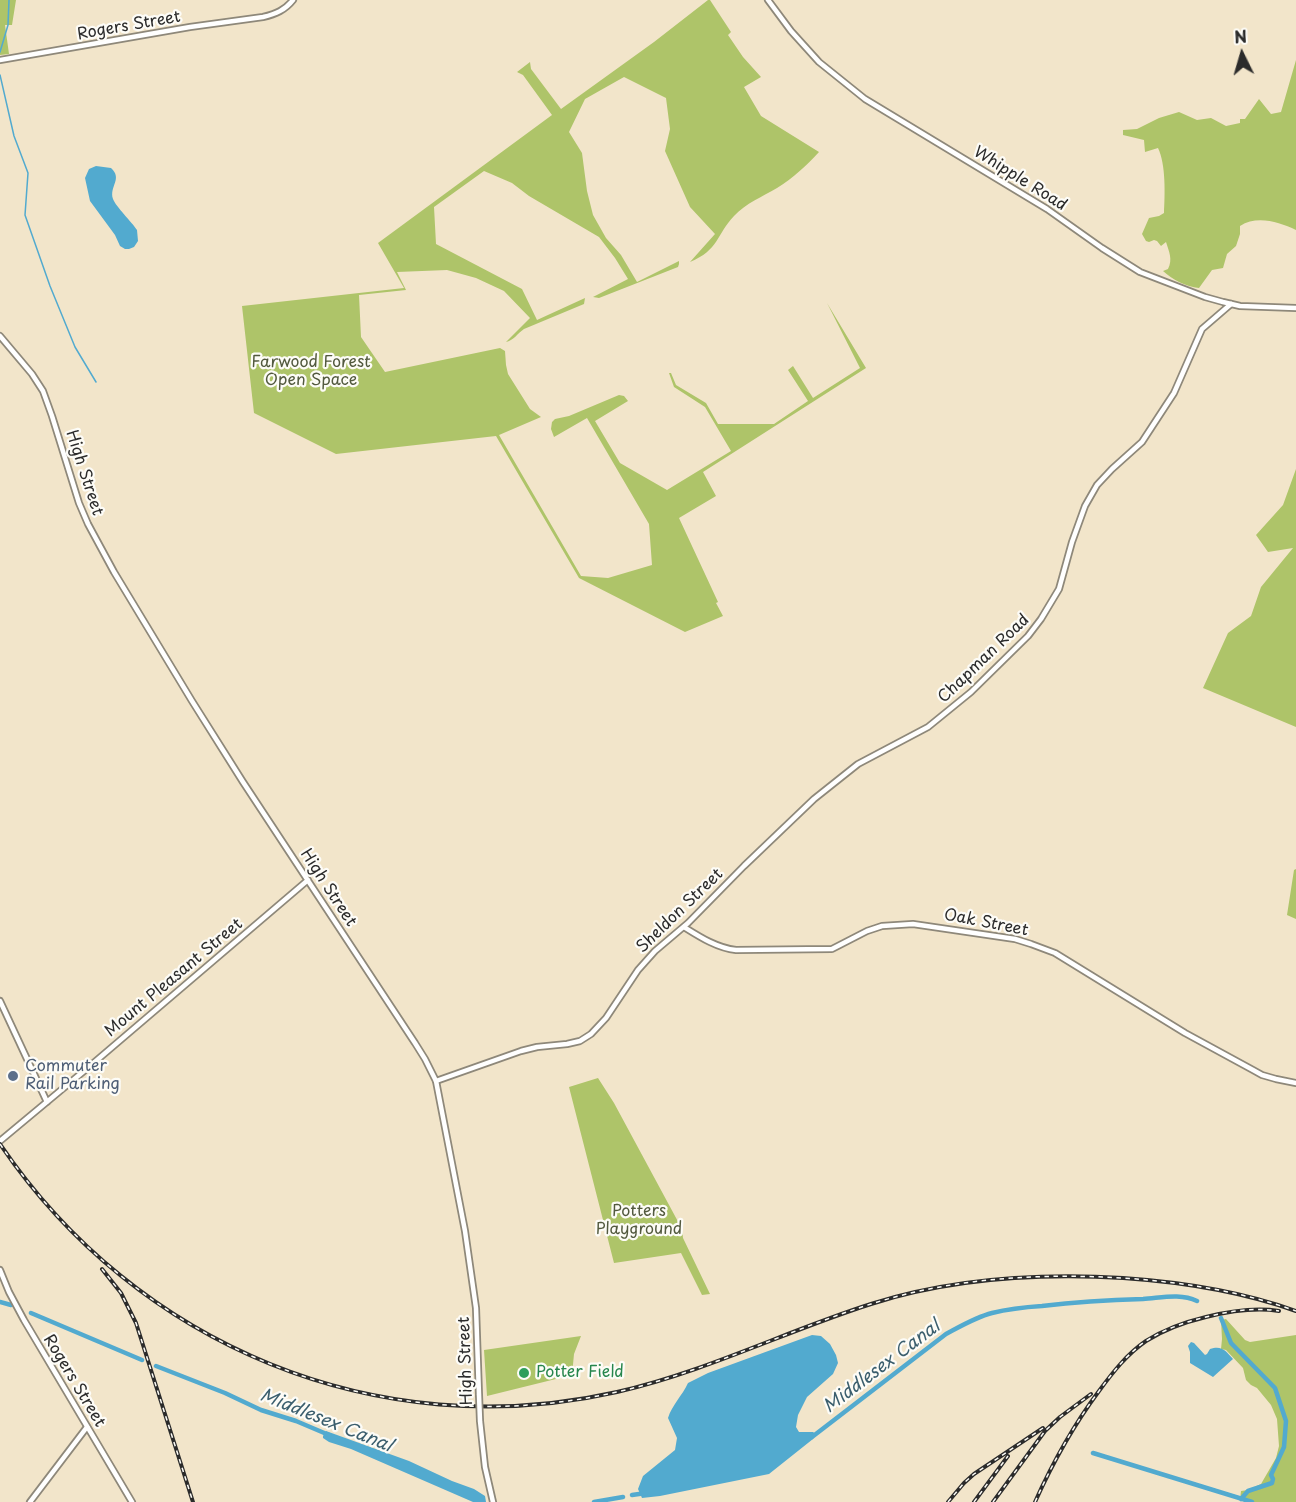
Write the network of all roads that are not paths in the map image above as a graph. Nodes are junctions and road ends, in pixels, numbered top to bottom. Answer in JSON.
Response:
{"nodes":[{"id":1,"x":293,"y":0,"type":"edge"},
{"id":2,"x":768,"y":0,"type":"edge"},
{"id":3,"x":0,"y":60,"type":"edge"},
{"id":4,"x":1231,"y":304,"type":"junction"},
{"id":5,"x":1296,"y":308,"type":"edge"},
{"id":6,"x":0,"y":336,"type":"edge"},
{"id":7,"x":899,"y":741,"type":"joint"},
{"id":8,"x":308,"y":880,"type":"junction"},
{"id":9,"x":684,"y":927,"type":"junction"},
{"id":10,"x":0,"y":1001,"type":"edge"},
{"id":11,"x":436,"y":1082,"type":"junction"},
{"id":12,"x":1296,"y":1083,"type":"edge"},
{"id":13,"x":47,"y":1102,"type":"junction"},
{"id":14,"x":0,"y":1141,"type":"edge"},
{"id":15,"x":0,"y":1270,"type":"edge"},
{"id":16,"x":87,"y":1427,"type":"junction"},
{"id":17,"x":30,"y":1502,"type":"edge"},
{"id":18,"x":132,"y":1502,"type":"edge"},
{"id":19,"x":493,"y":1502,"type":"edge"}],
"edges":[{"from":1,"to":3,"type":"main road","name":"Rogers Street"},
{"from":2,"to":4,"type":"main road","name":"Whipple Road"},
{"from":4,"to":5,"type":"main road","name":"Whipple Road"},
{"from":4,"to":7,"type":"main road","name":"Chapman Road"},
{"from":6,"to":8,"type":"main road","name":"High Street"},
{"from":7,"to":9,"type":"main road","name":"Sheldon Street"},
{"from":8,"to":11,"type":"main road","name":"High Street"},
{"from":8,"to":13,"type":"main road","name":"Mount Pleasant Street"},
{"from":9,"to":11,"type":"main road","name":"Sheldon Street"},
{"from":9,"to":12,"type":"main road","name":"Oak Street"},
{"from":10,"to":13,"type":"main road"},
{"from":11,"to":19,"type":"main road","name":"High Street","bridge":true},
{"from":13,"to":14,"type":"main road","name":"Mount Pleasant Street"},
{"from":15,"to":16,"type":"main road","name":"Rogers Street"},
{"from":16,"to":17,"type":"main road"},
{"from":16,"to":18,"type":"main road","name":"Rogers Street"}]}
